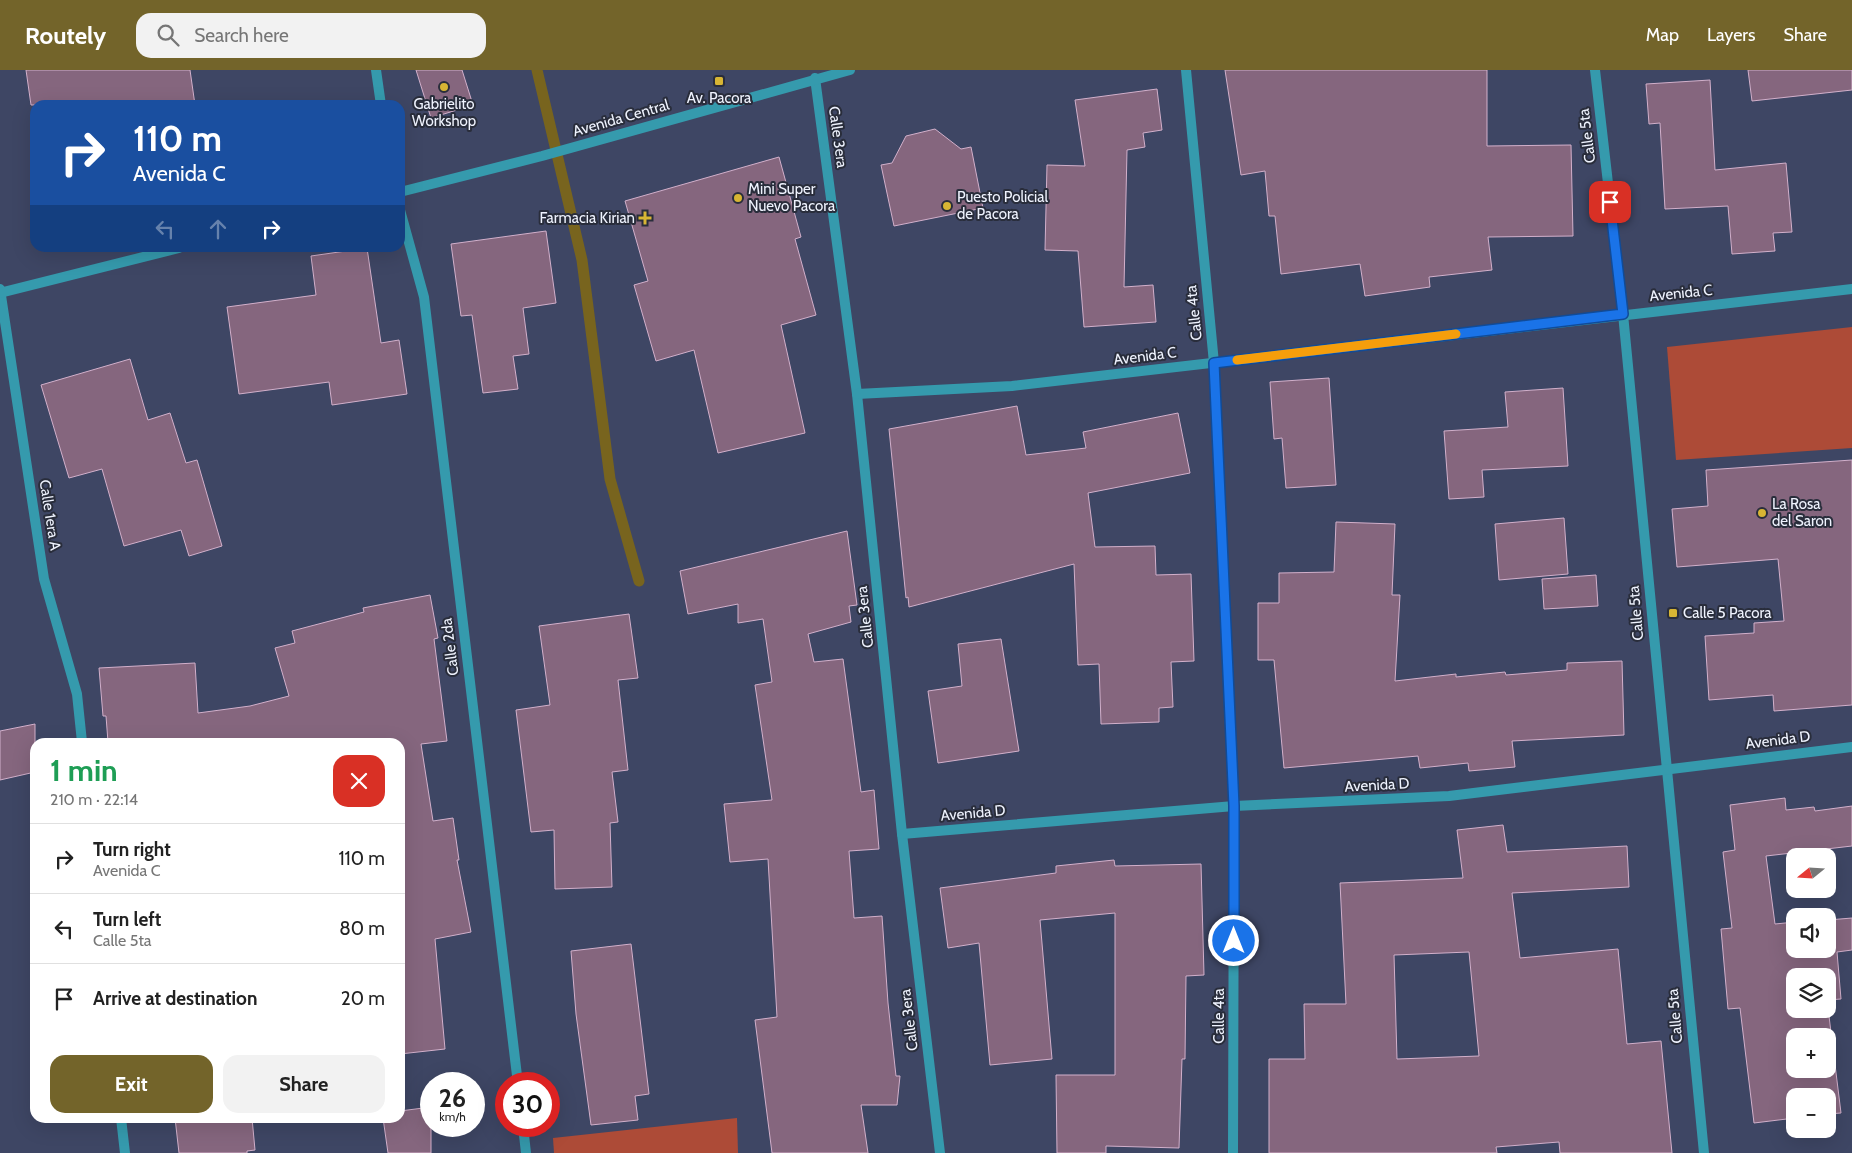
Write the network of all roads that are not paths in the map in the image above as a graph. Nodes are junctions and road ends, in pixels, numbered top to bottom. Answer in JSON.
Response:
{"nodes":[{"id":1,"x":376,"y":70,"type":"edge"},
{"id":2,"x":850,"y":70,"type":"edge"},
{"id":3,"x":1186,"y":70,"type":"edge"},
{"id":4,"x":1595,"y":70,"type":"edge"},
{"id":5,"x":815,"y":78,"type":"junction"},
{"id":6,"x":380,"y":100,"type":"edge"},
{"id":7,"x":405,"y":191,"type":"edge"},
{"id":8,"x":405,"y":228,"type":"edge"},
{"id":9,"x":163,"y":252,"type":"edge"},
{"id":10,"x":1852,"y":289,"type":"edge"},
{"id":11,"x":0,"y":292,"type":"edge"},
{"id":12,"x":1623,"y":314,"type":"junction"},
{"id":13,"x":1214,"y":363,"type":"junction"},
{"id":14,"x":857,"y":394,"type":"junction"},
{"id":15,"x":82,"y":738,"type":"edge"},
{"id":16,"x":1852,"y":746,"type":"edge"},
{"id":17,"x":1666,"y":769,"type":"junction"},
{"id":18,"x":1234,"y":806,"type":"junction"},
{"id":19,"x":902,"y":834,"type":"junction"},
{"id":20,"x":517,"y":1072,"type":"edge"},
{"id":21,"x":122,"y":1123,"type":"edge"},
{"id":22,"x":524,"y":1137,"type":"edge"},
{"id":23,"x":125,"y":1153,"type":"edge"},
{"id":24,"x":526,"y":1153,"type":"edge"},
{"id":25,"x":940,"y":1153,"type":"edge"},
{"id":26,"x":1233,"y":1153,"type":"edge"},
{"id":27,"x":1704,"y":1153,"type":"edge"}],
"edges":[{"from":1,"to":6,"type":"street"},
{"from":2,"to":5,"type":"street","name":"Avenida Central"},
{"from":3,"to":13,"type":"street","name":"Calle 4ta"},
{"from":4,"to":12,"type":"street","name":"Calle 5ta"},
{"from":5,"to":7,"type":"street","name":"Avenida Central"},
{"from":5,"to":14,"type":"street","name":"Calle 3era"},
{"from":8,"to":20,"type":"street","name":"Calle 2da"},
{"from":9,"to":11,"type":"street"},
{"from":10,"to":12,"type":"street","name":"Avenida C"},
{"from":11,"to":15,"type":"street","name":"Calle 1era A"},
{"from":12,"to":13,"type":"street","name":"Avenida C"},
{"from":12,"to":17,"type":"street","name":"Calle 5ta"},
{"from":13,"to":14,"type":"street","name":"Avenida C"},
{"from":13,"to":18,"type":"street","name":"Calle 4ta"},
{"from":14,"to":19,"type":"street","name":"Calle 3era"},
{"from":16,"to":17,"type":"street","name":"Avenida D"},
{"from":17,"to":18,"type":"street","name":"Avenida D"},
{"from":17,"to":27,"type":"street","name":"Calle 5ta"},
{"from":18,"to":19,"type":"street","name":"Avenida D"},
{"from":18,"to":26,"type":"street","name":"Calle 4ta"},
{"from":19,"to":25,"type":"street","name":"Calle 3era"},
{"from":21,"to":23,"type":"street"},
{"from":22,"to":24,"type":"street"}]}
